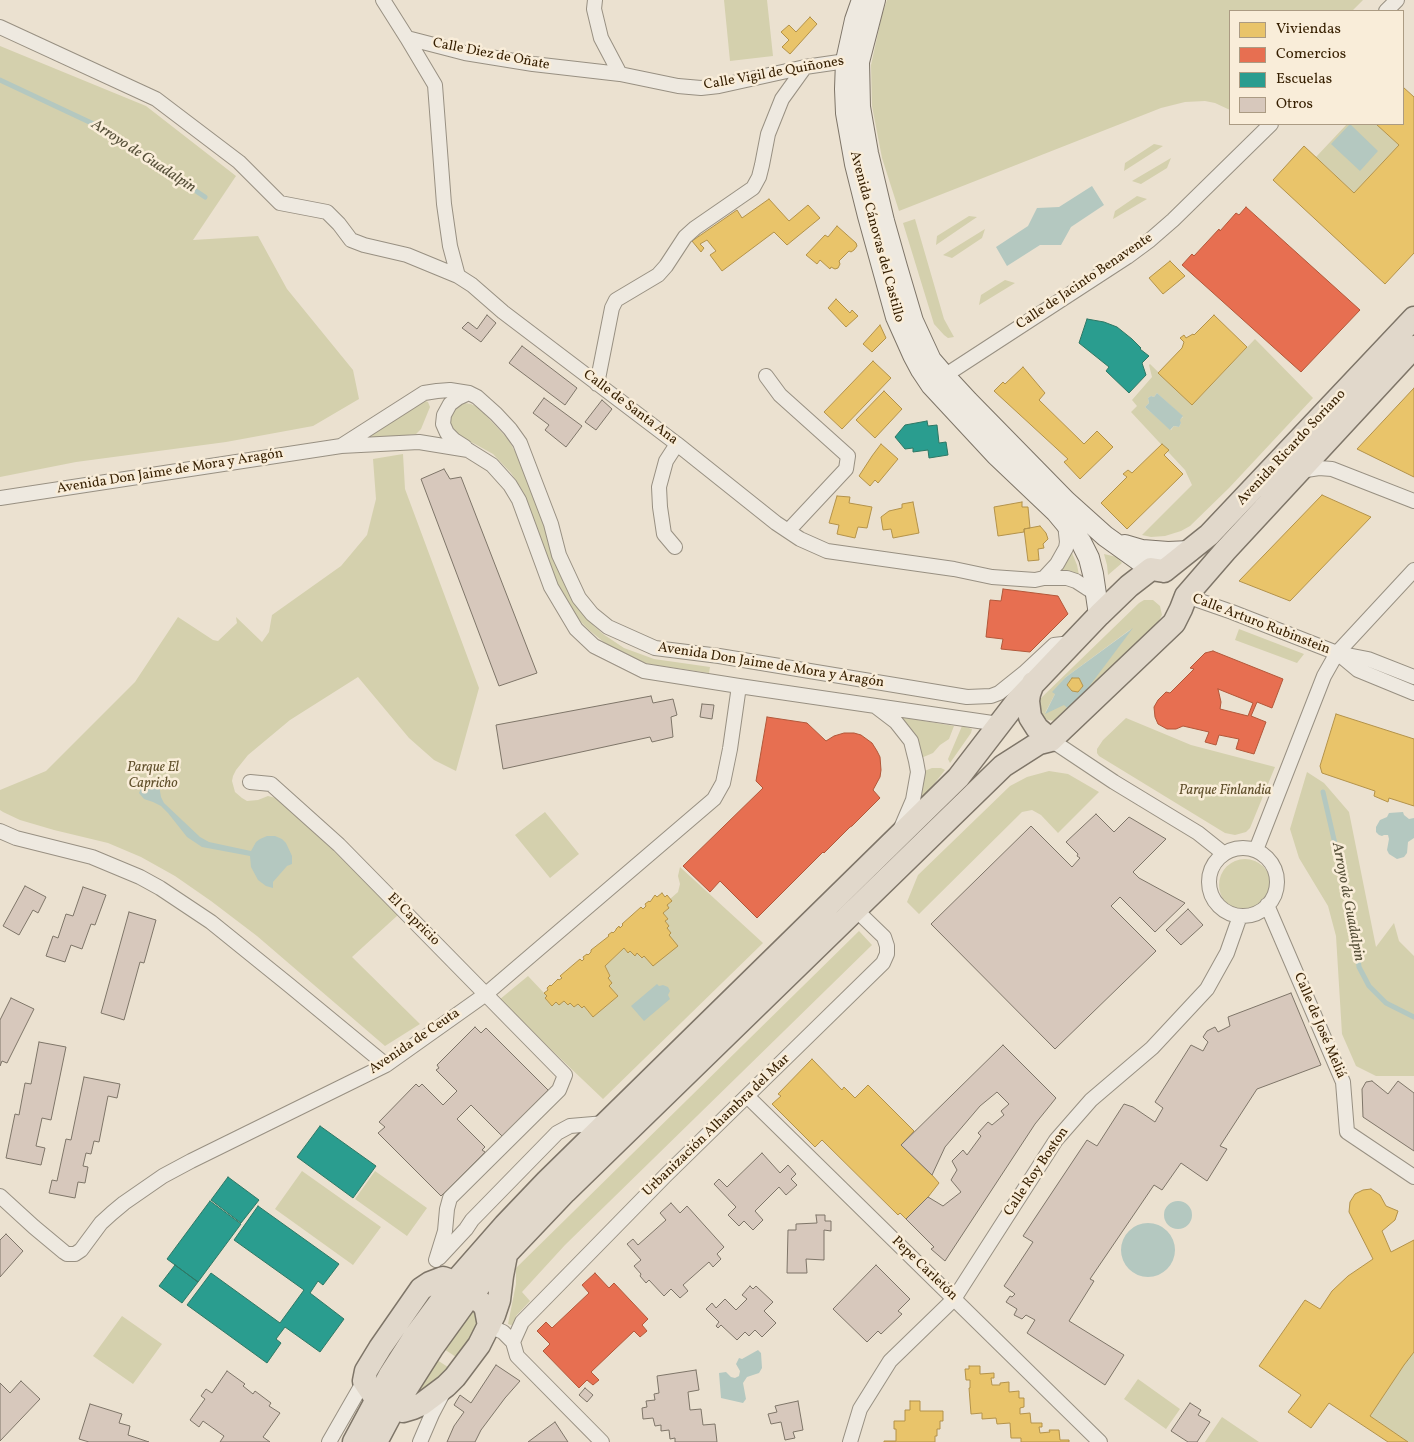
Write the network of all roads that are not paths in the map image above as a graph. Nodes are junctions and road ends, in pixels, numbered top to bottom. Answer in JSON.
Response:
{"nodes":[{"id":1,"x":383,"y":0,"type":"edge"},
{"id":2,"x":595,"y":0,"type":"edge"},
{"id":3,"x":862,"y":0,"type":"edge"},
{"id":4,"x":875,"y":0,"type":"edge"},
{"id":5,"x":1397,"y":0,"type":"edge"},
{"id":6,"x":1387,"y":10,"type":"edge"},
{"id":7,"x":0,"y":26,"type":"edge"},
{"id":8,"x":407,"y":38,"type":"junction"},
{"id":9,"x":852,"y":62,"type":"junction"},
{"id":10,"x":804,"y":67,"type":"junction"},
{"id":11,"x":620,"y":74,"type":"junction"},
{"id":12,"x":1270,"y":125,"type":"edge"},
{"id":13,"x":458,"y":276,"type":"junction"},
{"id":14,"x":1414,"y":318,"type":"edge"},
{"id":15,"x":1414,"y":347,"type":"edge"},
{"id":16,"x":766,"y":376,"type":"dead end"},
{"id":17,"x":937,"y":380,"type":"junction"},
{"id":18,"x":597,"y":384,"type":"junction"},
{"id":19,"x":469,"y":393,"type":"junction"},
{"id":20,"x":677,"y":444,"type":"junction"},
{"id":21,"x":341,"y":446,"type":"junction"},
{"id":22,"x":468,"y":450,"type":"junction"},
{"id":23,"x":1299,"y":471,"type":"junction"},
{"id":24,"x":0,"y":498,"type":"edge"},
{"id":25,"x":1414,"y":501,"type":"edge"},
{"id":26,"x":1064,"y":521,"type":"junction"},
{"id":27,"x":788,"y":531,"type":"junction"},
{"id":28,"x":1113,"y":542,"type":"junction"},
{"id":29,"x":675,"y":547,"type":"dead end"},
{"id":30,"x":1190,"y":551,"type":"junction"},
{"id":31,"x":1158,"y":570,"type":"junction"},
{"id":32,"x":1414,"y":570,"type":"edge"},
{"id":33,"x":1044,"y":578,"type":"junction"},
{"id":34,"x":1186,"y":596,"type":"junction"},
{"id":35,"x":1098,"y":605,"type":"junction"},
{"id":36,"x":1072,"y":643,"type":"junction"},
{"id":37,"x":1337,"y":653,"type":"junction"},
{"id":38,"x":1414,"y":677,"type":"edge"},
{"id":39,"x":1034,"y":682,"type":"junction"},
{"id":40,"x":739,"y":686,"type":"junction"},
{"id":41,"x":1414,"y":693,"type":"edge"},
{"id":42,"x":875,"y":706,"type":"junction"},
{"id":43,"x":998,"y":724,"type":"junction"},
{"id":44,"x":1042,"y":737,"type":"junction"},
{"id":45,"x":250,"y":782,"type":"dead end"},
{"id":46,"x":0,"y":831,"type":"edge"},
{"id":47,"x":896,"y":838,"type":"junction"},
{"id":48,"x":1256,"y":850,"type":"junction"},
{"id":49,"x":1223,"y":854,"type":"junction"},
{"id":50,"x":1267,"y":905,"type":"junction"},
{"id":51,"x":856,"y":909,"type":"junction"},
{"id":52,"x":1240,"y":916,"type":"junction"},
{"id":53,"x":486,"y":994,"type":"junction"},
{"id":54,"x":386,"y":1065,"type":"junction"},
{"id":55,"x":747,"y":1096,"type":"junction"},
{"id":56,"x":1414,"y":1177,"type":"edge"},
{"id":57,"x":0,"y":1196,"type":"edge"},
{"id":58,"x":507,"y":1252,"type":"junction"},
{"id":59,"x":452,"y":1278,"type":"junction"},
{"id":60,"x":954,"y":1299,"type":"junction"},
{"id":61,"x":489,"y":1326,"type":"junction"},
{"id":62,"x":513,"y":1342,"type":"junction"},
{"id":63,"x":364,"y":1381,"type":"junction"},
{"id":64,"x":446,"y":1386,"type":"junction"},
{"id":65,"x":385,"y":1404,"type":"junction"},
{"id":66,"x":329,"y":1442,"type":"edge"},
{"id":67,"x":354,"y":1442,"type":"edge"},
{"id":68,"x":376,"y":1442,"type":"edge"},
{"id":69,"x":421,"y":1442,"type":"edge"},
{"id":70,"x":602,"y":1442,"type":"edge"},
{"id":71,"x":850,"y":1442,"type":"edge"},
{"id":72,"x":1100,"y":1442,"type":"edge"}],
"edges":[{"from":1,"to":8,"type":"street"},
{"from":2,"to":11,"type":"street"},
{"from":3,"to":9,"type":"main road","name":"Avenida Cánovas del Castillo"},
{"from":4,"to":9,"type":"main road","name":"Avenida Cánovas del Castillo"},
{"from":5,"to":6,"type":"street"},
{"from":7,"to":13,"type":"street","name":"Calle de Santa Ana"},
{"from":8,"to":11,"type":"street","name":"Calle Diez de Oñate"},
{"from":8,"to":13,"type":"street"},
{"from":9,"to":10,"type":"street","name":"Calle Vigil de Quiñones"},
{"from":9,"to":17,"type":"main road","name":"Avenida Cánovas del Castillo"},
{"from":10,"to":11,"type":"street","name":"Calle Vigil de Quiñones"},
{"from":10,"to":18,"type":"street"},
{"from":12,"to":17,"type":"street","name":"Calle de Jacinto Benavente"},
{"from":13,"to":18,"type":"street","name":"Calle de Santa Ana"},
{"from":14,"to":30,"type":"main road","name":"Avenida Ricardo Soriano"},
{"from":15,"to":23,"type":"main road","name":"Avenida Ricardo Soriano"},
{"from":16,"to":27,"type":"street"},
{"from":17,"to":26,"type":"main road","name":"Avenida Cánovas del Castillo"},
{"from":17,"to":28,"type":"main road","name":"Avenida Cánovas del Castillo"},
{"from":18,"to":20,"type":"street","name":"Calle de Santa Ana"},
{"from":19,"to":21,"type":"street","name":"Avenida Don Jaime de Mora y Aragón"},
{"from":19,"to":22,"type":"street"},
{"from":19,"to":36,"type":"street","name":"Avenida Don Jaime de Mora y Aragón"},
{"from":20,"to":27,"type":"street","name":"Calle de Santa Ana"},
{"from":20,"to":29,"type":"street"},
{"from":21,"to":22,"type":"street","name":"Avenida Don Jaime de Mora y Aragón"},
{"from":21,"to":24,"type":"street","name":"Avenida Don Jaime de Mora y Aragón"},
{"from":22,"to":40,"type":"street","name":"Avenida Don Jaime de Mora y Aragón"},
{"from":23,"to":25,"type":"street"},
{"from":23,"to":34,"type":"main road","name":"Avenida Ricardo Soriano"},
{"from":26,"to":33,"type":"street"},
{"from":26,"to":35,"type":"main road","name":"Avenida Cánovas del Castillo"},
{"from":27,"to":33,"type":"street","name":"Calle de Santa Ana"},
{"from":28,"to":30,"type":"main road"},
{"from":28,"to":31,"type":"main road","name":"Avenida Cánovas del Castillo"},
{"from":30,"to":31,"type":"main road","name":"Avenida Ricardo Soriano"},
{"from":31,"to":34,"type":"main road"},
{"from":31,"to":35,"type":"main road","name":"Avenida Ricardo Soriano"},
{"from":32,"to":37,"type":"street"},
{"from":33,"to":35,"type":"street","name":"Calle de Santa Ana"},
{"from":34,"to":37,"type":"street","name":"Calle Arturo Rubinstein"},
{"from":34,"to":44,"type":"main road","name":"Avenida Ricardo Soriano"},
{"from":35,"to":36,"type":"main road","name":"Avenida Ricardo Soriano"},
{"from":36,"to":39,"type":"main road","name":"Avenida Ricardo Soriano"},
{"from":37,"to":38,"type":"street","name":"Calle Arturo Rubinstein"},
{"from":37,"to":41,"type":"street","name":"Calle Arturo Rubinstein"},
{"from":37,"to":48,"type":"street"},
{"from":39,"to":43,"type":"main road","name":"Avenida Ricardo Soriano"},
{"from":39,"to":44,"type":"main road"},
{"from":40,"to":42,"type":"street","name":"Avenida Don Jaime de Mora y Aragón"},
{"from":40,"to":53,"type":"street","name":"Avenida de Ceuta"},
{"from":42,"to":43,"type":"street","name":"Avenida Don Jaime de Mora y Aragón"},
{"from":42,"to":47,"type":"street"},
{"from":43,"to":44,"type":"main road"},
{"from":43,"to":47,"type":"main road","name":"Avenida Ricardo Soriano"},
{"from":44,"to":49,"type":"street"},
{"from":44,"to":51,"type":"main road","name":"Avenida Ricardo Soriano"},
{"from":45,"to":53,"type":"street","name":"El Capricio"},
{"from":46,"to":54,"type":"street"},
{"from":47,"to":59,"type":"main road","name":"Avenida Ricardo Soriano"},
{"from":48,"to":49,"type":"street"},
{"from":48,"to":50,"type":"street"},
{"from":49,"to":52,"type":"street"},
{"from":50,"to":52,"type":"street"},
{"from":50,"to":56,"type":"street","name":"Calle de José Meliá"},
{"from":51,"to":55,"type":"street","name":"Urbanización Alhambra del Mar"},
{"from":51,"to":58,"type":"main road","name":"Avenida Ricardo Soriano"},
{"from":52,"to":60,"type":"street","name":"Calle Roy Boston"},
{"from":53,"to":54,"type":"street","name":"Avenida de Ceuta"},
{"from":53,"to":59,"type":"street","name":"El Capricio"},
{"from":54,"to":57,"type":"street","name":"Avenida de Ceuta"},
{"from":55,"to":60,"type":"street","name":"Pepe Carletón"},
{"from":55,"to":62,"type":"street","name":"Urbanización Alhambra del Mar"},
{"from":58,"to":59,"type":"main road","name":"Avenida Ricardo Soriano"},
{"from":58,"to":61,"type":"main road"},
{"from":59,"to":61,"type":"main road"},
{"from":59,"to":63,"type":"main road"},
{"from":59,"to":65,"type":"main road"},
{"from":60,"to":71,"type":"street","name":"Calle Roy Boston"},
{"from":60,"to":72,"type":"street","name":"Pepe Carletón"},
{"from":61,"to":62,"type":"street"},
{"from":61,"to":64,"type":"main road"},
{"from":62,"to":70,"type":"street"},
{"from":63,"to":65,"type":"main road"},
{"from":63,"to":66,"type":"street"},
{"from":64,"to":65,"type":"main road"},
{"from":64,"to":69,"type":"street"},
{"from":65,"to":67,"type":"main road"},
{"from":65,"to":68,"type":"main road"}]}
